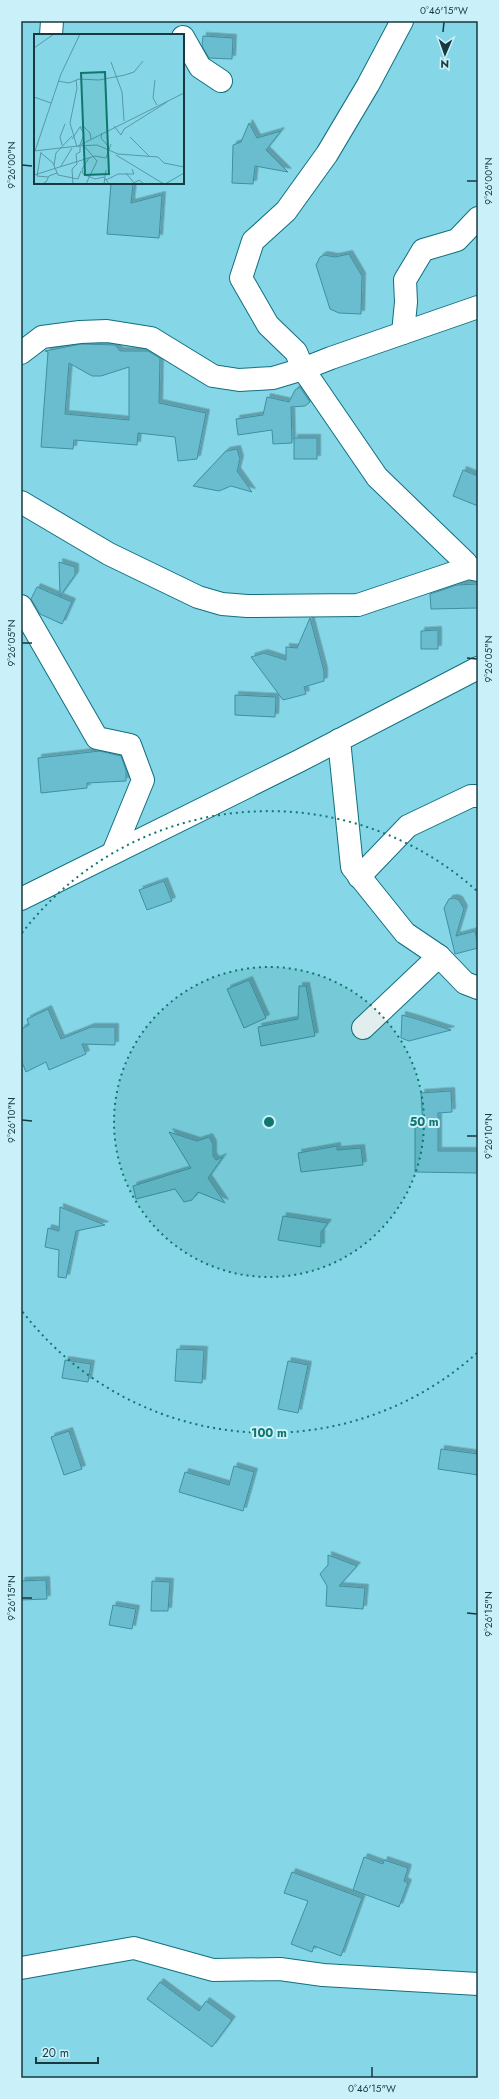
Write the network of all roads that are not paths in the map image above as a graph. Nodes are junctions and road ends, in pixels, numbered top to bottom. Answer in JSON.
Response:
{"nodes":[{"id":1,"x":52,"y":21,"type":"edge"},
{"id":2,"x":174,"y":21,"type":"edge"},
{"id":3,"x":402,"y":21,"type":"edge"},
{"id":4,"x":50,"y":34,"type":"edge"},
{"id":5,"x":181,"y":34,"type":"edge"},
{"id":6,"x":184,"y":39,"type":"edge"},
{"id":7,"x":221,"y":81,"type":"dead end"},
{"id":8,"x":478,"y":218,"type":"edge"},
{"id":9,"x":478,"y":307,"type":"edge"},
{"id":10,"x":403,"y":333,"type":"junction"},
{"id":11,"x":21,"y":353,"type":"edge"},
{"id":12,"x":303,"y":370,"type":"junction"},
{"id":13,"x":21,"y":502,"type":"edge"},
{"id":14,"x":473,"y":569,"type":"edge"},
{"id":15,"x":21,"y":606,"type":"edge"},
{"id":16,"x":478,"y":668,"type":"edge"},
{"id":17,"x":339,"y":740,"type":"junction"},
{"id":18,"x":478,"y":796,"type":"edge"},
{"id":19,"x":113,"y":854,"type":"junction"},
{"id":20,"x":359,"y":876,"type":"junction"},
{"id":21,"x":21,"y":899,"type":"edge"},
{"id":22,"x":439,"y":956,"type":"junction"},
{"id":23,"x":478,"y":988,"type":"edge"},
{"id":24,"x":363,"y":1028,"type":"dead end"},
{"id":25,"x":21,"y":1968,"type":"edge"},
{"id":26,"x":478,"y":1984,"type":"edge"}],
"edges":[{"from":1,"to":4,"type":"street"},
{"from":2,"to":5,"type":"street"},
{"from":3,"to":12,"type":"street"},
{"from":6,"to":7,"type":"street"},
{"from":8,"to":10,"type":"street"},
{"from":9,"to":10,"type":"street"},
{"from":10,"to":12,"type":"street"},
{"from":11,"to":12,"type":"street"},
{"from":12,"to":14,"type":"street"},
{"from":13,"to":14,"type":"street"},
{"from":15,"to":19,"type":"street"},
{"from":16,"to":17,"type":"street"},
{"from":17,"to":19,"type":"street"},
{"from":17,"to":20,"type":"street"},
{"from":18,"to":20,"type":"street"},
{"from":19,"to":21,"type":"street"},
{"from":20,"to":22,"type":"street"},
{"from":22,"to":23,"type":"street"},
{"from":22,"to":24,"type":"street"},
{"from":25,"to":26,"type":"street"}]}
